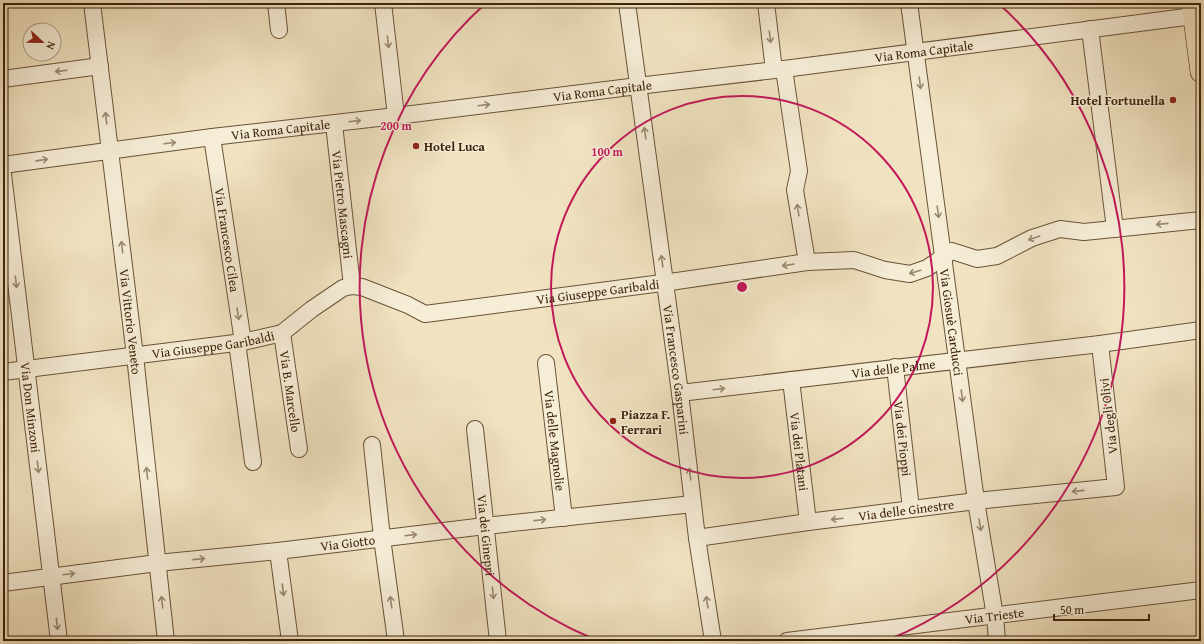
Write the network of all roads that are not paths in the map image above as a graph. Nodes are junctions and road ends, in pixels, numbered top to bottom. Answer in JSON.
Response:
{"nodes":[{"id":1,"x":92,"y":3,"type":"edge"},
{"id":2,"x":276,"y":3,"type":"edge"},
{"id":3,"x":383,"y":3,"type":"edge"},
{"id":4,"x":627,"y":3,"type":"edge"},
{"id":5,"x":766,"y":3,"type":"edge"},
{"id":6,"x":909,"y":3,"type":"edge"},
{"id":7,"x":1195,"y":11,"type":"edge"},
{"id":8,"x":1090,"y":29,"type":"junction"},
{"id":9,"x":279,"y":30,"type":"dead end"},
{"id":10,"x":916,"y":52,"type":"junction"},
{"id":11,"x":100,"y":66,"type":"junction"},
{"id":12,"x":779,"y":70,"type":"junction"},
{"id":13,"x":1201,"y":72,"type":"edge"},
{"id":14,"x":3,"y":79,"type":"edge"},
{"id":15,"x":639,"y":86,"type":"junction"},
{"id":16,"x":396,"y":116,"type":"junction"},
{"id":17,"x":334,"y":124,"type":"junction"},
{"id":18,"x":212,"y":137,"type":"junction"},
{"id":19,"x":110,"y":150,"type":"junction"},
{"id":20,"x":3,"y":165,"type":"edge"},
{"id":21,"x":3,"y":174,"type":"edge"},
{"id":22,"x":1201,"y":220,"type":"edge"},
{"id":23,"x":1115,"y":229,"type":"junction"},
{"id":24,"x":944,"y":256,"type":"junction"},
{"id":25,"x":807,"y":262,"type":"junction"},
{"id":26,"x":665,"y":283,"type":"junction"},
{"id":27,"x":352,"y":286,"type":"junction"},
{"id":28,"x":1201,"y":330,"type":"edge"},
{"id":29,"x":282,"y":333,"type":"junction"},
{"id":30,"x":240,"y":342,"type":"junction"},
{"id":31,"x":1100,"y":344,"type":"junction"},
{"id":32,"x":135,"y":356,"type":"junction"},
{"id":33,"x":957,"y":360,"type":"junction"},
{"id":34,"x":546,"y":363,"type":"dead end"},
{"id":35,"x":895,"y":368,"type":"junction"},
{"id":36,"x":26,"y":369,"type":"junction"},
{"id":37,"x":3,"y":372,"type":"edge"},
{"id":38,"x":791,"y":380,"type":"junction"},
{"id":39,"x":680,"y":393,"type":"junction"},
{"id":40,"x":475,"y":429,"type":"dead end"},
{"id":41,"x":372,"y":445,"type":"dead end"},
{"id":42,"x":299,"y":449,"type":"dead end"},
{"id":43,"x":253,"y":462,"type":"dead end"},
{"id":44,"x":1116,"y":487,"type":"joint"},
{"id":45,"x":976,"y":501,"type":"junction"},
{"id":46,"x":693,"y":504,"type":"junction"},
{"id":47,"x":911,"y":509,"type":"junction"},
{"id":48,"x":564,"y":518,"type":"junction"},
{"id":49,"x":808,"y":522,"type":"junction"},
{"id":50,"x":485,"y":526,"type":"junction"},
{"id":51,"x":382,"y":538,"type":"junction"},
{"id":52,"x":697,"y":538,"type":"junction"},
{"id":53,"x":278,"y":551,"type":"junction"},
{"id":54,"x":157,"y":563,"type":"junction"},
{"id":55,"x":51,"y":576,"type":"junction"},
{"id":56,"x":3,"y":583,"type":"edge"},
{"id":57,"x":1201,"y":590,"type":"edge"},
{"id":58,"x":995,"y":616,"type":"junction"},
{"id":59,"x":855,"y":637,"type":"edge"},
{"id":60,"x":59,"y":641,"type":"edge"},
{"id":61,"x":166,"y":641,"type":"edge"},
{"id":62,"x":290,"y":641,"type":"edge"},
{"id":63,"x":396,"y":641,"type":"edge"},
{"id":64,"x":498,"y":641,"type":"edge"},
{"id":65,"x":713,"y":641,"type":"edge"},
{"id":66,"x":787,"y":641,"type":"edge"},
{"id":67,"x":998,"y":641,"type":"edge"}],
"edges":[{"from":1,"to":11,"type":"street","name":"Via Vittorio Veneto"},
{"from":2,"to":9,"type":"street"},
{"from":3,"to":16,"type":"street","one_way":true},
{"from":4,"to":15,"type":"street","name":"Via Francesco Gasparini"},
{"from":5,"to":12,"type":"street","one_way":true},
{"from":6,"to":10,"type":"street","name":"Via Giosuè Carducci"},
{"from":7,"to":8,"type":"street","name":"Via Roma Capitale"},
{"from":7,"to":13,"type":"main road"},
{"from":8,"to":10,"type":"street","name":"Via Roma Capitale"},
{"from":8,"to":23,"type":"street"},
{"from":10,"to":12,"type":"street","name":"Via Roma Capitale"},
{"from":10,"to":24,"type":"street","name":"Via Giosuè Carducci","one_way":true},
{"from":11,"to":14,"type":"street","one_way":true},
{"from":19,"to":11,"type":"street","name":"Via Vittorio Veneto","one_way":true},
{"from":12,"to":15,"type":"street","name":"Via Roma Capitale"},
{"from":25,"to":12,"type":"street","one_way":true},
{"from":16,"to":15,"type":"street","name":"Via Roma Capitale","one_way":true},
{"from":26,"to":15,"type":"street","name":"Via Francesco Gasparini","one_way":true},
{"from":17,"to":16,"type":"street","name":"Via Roma Capitale","one_way":true},
{"from":17,"to":18,"type":"street","name":"Via Roma Capitale"},
{"from":17,"to":27,"type":"street","name":"Via Pietro Mascagni"},
{"from":19,"to":18,"type":"street","name":"Via Roma Capitale","one_way":true},
{"from":18,"to":30,"type":"street","name":"Via Francesco Cilea","one_way":true},
{"from":20,"to":19,"type":"street","name":"Via Roma Capitale","one_way":true},
{"from":32,"to":19,"type":"street","name":"Via Vittorio Veneto","one_way":true},
{"from":21,"to":36,"type":"street","name":"Via Don Minzoni","one_way":true},
{"from":22,"to":23,"type":"street","name":"Via Giuseppe Garibaldi","one_way":true},
{"from":23,"to":24,"type":"street","name":"Via Giuseppe Garibaldi","one_way":true},
{"from":24,"to":25,"type":"street","name":"Via Giuseppe Garibaldi","one_way":true},
{"from":24,"to":33,"type":"street","name":"Via Giosuè Carducci"},
{"from":25,"to":26,"type":"street","name":"Via Giuseppe Garibaldi","one_way":true},
{"from":26,"to":27,"type":"street","name":"Via Giuseppe Garibaldi"},
{"from":26,"to":39,"type":"street","name":"Via Francesco Gasparini"},
{"from":27,"to":29,"type":"street","name":"Via Giuseppe Garibaldi"},
{"from":28,"to":31,"type":"street","name":"Via delle Palme"},
{"from":29,"to":30,"type":"street","name":"Via Giuseppe Garibaldi"},
{"from":29,"to":42,"type":"street","name":"Via B. Marcello"},
{"from":30,"to":32,"type":"street","name":"Via Giuseppe Garibaldi"},
{"from":30,"to":43,"type":"street","name":"Via Francesco Cilea"},
{"from":31,"to":33,"type":"street","name":"Via delle Palme"},
{"from":31,"to":44,"type":"street","name":"Via degli Olivi"},
{"from":32,"to":36,"type":"street","name":"Via Giuseppe Garibaldi"},
{"from":54,"to":32,"type":"street","name":"Via Vittorio Veneto","one_way":true},
{"from":33,"to":35,"type":"street","name":"Via delle Palme"},
{"from":33,"to":45,"type":"street","name":"Via Giosuè Carducci","one_way":true},
{"from":34,"to":48,"type":"street","name":"Via delle Magnolie"},
{"from":35,"to":38,"type":"street","name":"Via delle Palme"},
{"from":35,"to":47,"type":"street","name":"Via dei Pioppi"},
{"from":36,"to":37,"type":"street","name":"Via Giuseppe Garibaldi"},
{"from":36,"to":55,"type":"street","name":"Via Don Minzoni","one_way":true},
{"from":39,"to":38,"type":"street","name":"Via delle Palme","one_way":true},
{"from":38,"to":49,"type":"street","name":"Via dei Platani"},
{"from":46,"to":39,"type":"street","name":"Via Francesco Gasparini","one_way":true},
{"from":40,"to":50,"type":"street","name":"Via dei Ginepri"},
{"from":41,"to":51,"type":"street"},
{"from":44,"to":45,"type":"street","name":"Via delle Ginestre","one_way":true},
{"from":45,"to":47,"type":"street","name":"Via delle Ginestre"},
{"from":45,"to":58,"type":"street","name":"Via Giosuè Carducci","one_way":true},
{"from":46,"to":48,"type":"street","name":"Via Giotto"},
{"from":46,"to":52,"type":"street","name":"Via Francesco Gasparini"},
{"from":47,"to":49,"type":"street","name":"Via delle Ginestre","one_way":true},
{"from":50,"to":48,"type":"street","name":"Via Giotto","one_way":true},
{"from":49,"to":52,"type":"street","name":"Via delle Ginestre"},
{"from":51,"to":50,"type":"street","name":"Via Giotto","one_way":true},
{"from":50,"to":64,"type":"street","name":"Via dei Ginepri","one_way":true},
{"from":51,"to":53,"type":"street","name":"Via Giotto"},
{"from":63,"to":51,"type":"street","one_way":true},
{"from":65,"to":52,"type":"street","name":"Via Francesco Gasparini","one_way":true},
{"from":54,"to":53,"type":"street","name":"Via Giotto","one_way":true},
{"from":53,"to":62,"type":"street","one_way":true},
{"from":55,"to":54,"type":"street","name":"Via Giotto","one_way":true},
{"from":61,"to":54,"type":"street","name":"Via Vittorio Veneto","one_way":true},
{"from":55,"to":56,"type":"street","name":"Via Giotto"},
{"from":55,"to":60,"type":"street","name":"Via Don Minzoni","one_way":true},
{"from":57,"to":58,"type":"street","name":"Via Trieste"},
{"from":58,"to":59,"type":"street","name":"Via Trieste"},
{"from":58,"to":67,"type":"street","name":"Via Giosuè Carducci"},
{"from":59,"to":66,"type":"street","name":"Via Trieste"}]}
